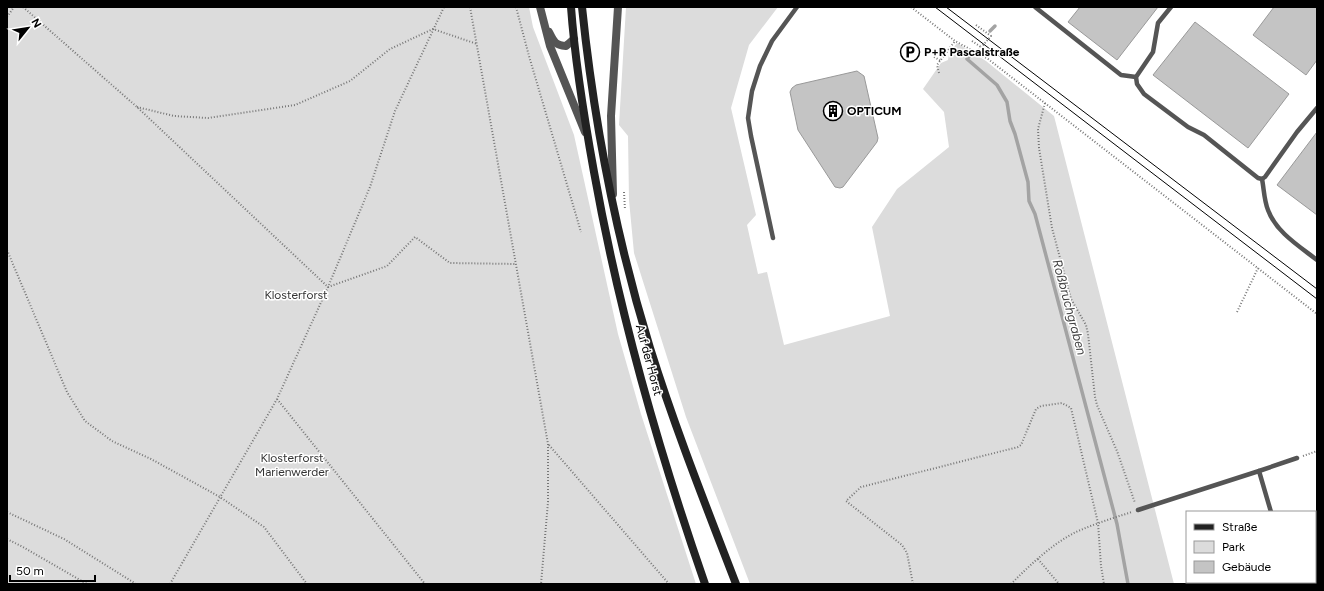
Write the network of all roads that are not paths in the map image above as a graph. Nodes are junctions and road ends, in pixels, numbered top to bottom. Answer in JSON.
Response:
{"nodes":[{"id":1,"x":540,"y":7,"type":"edge"},
{"id":2,"x":571,"y":7,"type":"edge"},
{"id":3,"x":582,"y":7,"type":"edge"},
{"id":4,"x":618,"y":7,"type":"edge"},
{"id":5,"x":797,"y":7,"type":"edge"},
{"id":6,"x":1035,"y":7,"type":"edge"},
{"id":7,"x":1171,"y":7,"type":"edge"},
{"id":8,"x":544,"y":23,"type":"junction"},
{"id":9,"x":574,"y":39,"type":"junction"},
{"id":10,"x":1136,"y":77,"type":"junction"},
{"id":11,"x":1317,"y":108,"type":"edge"},
{"id":12,"x":588,"y":138,"type":"junction"},
{"id":13,"x":1262,"y":179,"type":"junction"},
{"id":14,"x":615,"y":214,"type":"junction"},
{"id":15,"x":773,"y":238,"type":"dead end"},
{"id":16,"x":1317,"y":260,"type":"edge"},
{"id":17,"x":1297,"y":458,"type":"road end"},
{"id":18,"x":1259,"y":471,"type":"junction"},
{"id":19,"x":1138,"y":510,"type":"road end"},
{"id":20,"x":1271,"y":511,"type":"edge"},
{"id":21,"x":705,"y":584,"type":"edge"},
{"id":22,"x":736,"y":584,"type":"edge"}],
"edges":[{"from":1,"to":8,"type":"street","name":"Auf der Horst"},
{"from":2,"to":9,"type":"street","name":"Auf der Horst"},
{"from":3,"to":14,"type":"street","name":"Auf der Horst"},
{"from":4,"to":14,"type":"street","name":"Auf der Horst"},
{"from":5,"to":15,"type":"lane"},
{"from":6,"to":10,"type":"lane"},
{"from":7,"to":10,"type":"lane"},
{"from":8,"to":9,"type":"street","name":"Auf der Horst"},
{"from":8,"to":12,"type":"street","name":"Auf der Horst"},
{"from":9,"to":12,"type":"street","name":"Auf der Horst"},
{"from":10,"to":13,"type":"lane"},
{"from":11,"to":13,"type":"lane"},
{"from":12,"to":21,"type":"street","name":"Auf der Horst"},
{"from":13,"to":16,"type":"lane"},
{"from":14,"to":22,"type":"street","name":"Auf der Horst"},
{"from":17,"to":18,"type":"lane"},
{"from":18,"to":19,"type":"lane"},
{"from":18,"to":20,"type":"lane"}]}
